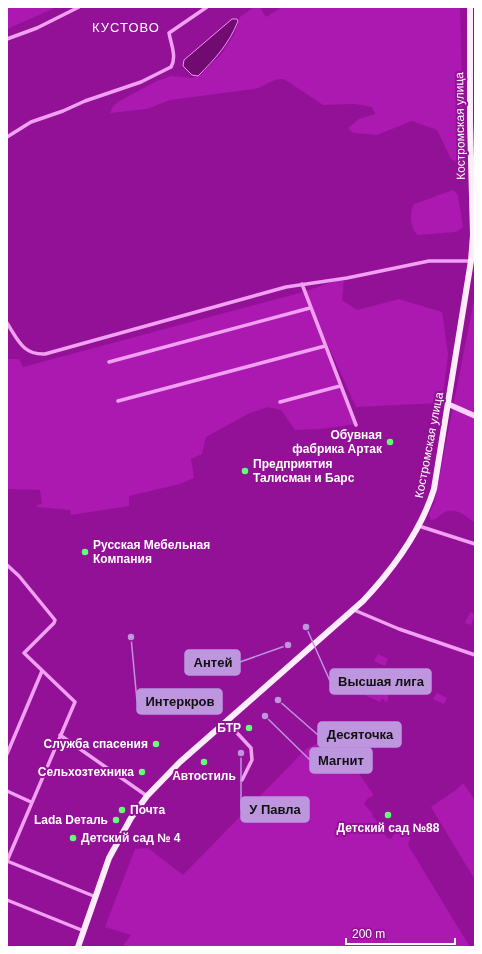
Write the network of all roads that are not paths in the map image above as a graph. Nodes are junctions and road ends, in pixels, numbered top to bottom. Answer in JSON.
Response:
{"nodes":[{"id":1,"x":79,"y":7,"type":"edge"},
{"id":2,"x":207,"y":7,"type":"edge"},
{"id":3,"x":470,"y":7,"type":"edge"},
{"id":4,"x":7,"y":39,"type":"edge"},
{"id":5,"x":7,"y":137,"type":"edge"},
{"id":6,"x":471,"y":261,"type":"junction"},
{"id":7,"x":302,"y":284,"type":"junction"},
{"id":8,"x":310,"y":308,"type":"junction"},
{"id":9,"x":7,"y":323,"type":"edge"},
{"id":10,"x":325,"y":346,"type":"junction"},
{"id":11,"x":109,"y":362,"type":"dead end"},
{"id":12,"x":340,"y":386,"type":"junction"},
{"id":13,"x":118,"y":401,"type":"dead end"},
{"id":14,"x":280,"y":402,"type":"dead end"},
{"id":15,"x":448,"y":404,"type":"junction"},
{"id":16,"x":475,"y":416,"type":"edge"},
{"id":17,"x":356,"y":425,"type":"dead end"},
{"id":18,"x":419,"y":526,"type":"junction"},
{"id":19,"x":475,"y":544,"type":"edge"},
{"id":20,"x":7,"y":565,"type":"edge"},
{"id":21,"x":354,"y":610,"type":"junction"},
{"id":22,"x":475,"y":656,"type":"edge"},
{"id":23,"x":42,"y":671,"type":"junction"},
{"id":24,"x":226,"y":721,"type":"junction"},
{"id":25,"x":60,"y":735,"type":"junction"},
{"id":26,"x":7,"y":754,"type":"edge"},
{"id":27,"x":242,"y":780,"type":"dead end"},
{"id":28,"x":7,"y":792,"type":"edge"},
{"id":29,"x":147,"y":796,"type":"junction"},
{"id":30,"x":32,"y":802,"type":"junction"},
{"id":31,"x":7,"y":861,"type":"edge"},
{"id":32,"x":96,"y":898,"type":"junction"},
{"id":33,"x":7,"y":900,"type":"edge"},
{"id":34,"x":84,"y":931,"type":"junction"},
{"id":35,"x":78,"y":947,"type":"edge"}],
"edges":[{"from":1,"to":4,"type":"street"},
{"from":2,"to":5,"type":"street"},
{"from":3,"to":6,"type":"main road","name":"Костромская улица"},
{"from":6,"to":7,"type":"street"},
{"from":6,"to":15,"type":"main road","name":"Костромская улица"},
{"from":7,"to":8,"type":"street"},
{"from":7,"to":9,"type":"street"},
{"from":8,"to":10,"type":"street"},
{"from":8,"to":11,"type":"street"},
{"from":10,"to":12,"type":"street"},
{"from":10,"to":13,"type":"street"},
{"from":12,"to":14,"type":"street"},
{"from":12,"to":17,"type":"street"},
{"from":15,"to":16,"type":"main road"},
{"from":15,"to":18,"type":"main road","name":"Костромская улица"},
{"from":18,"to":19,"type":"street"},
{"from":18,"to":21,"type":"main road","name":"Костромская улица"},
{"from":20,"to":23,"type":"street"},
{"from":21,"to":22,"type":"street"},
{"from":21,"to":24,"type":"main road","name":"Костромская улица"},
{"from":23,"to":25,"type":"street"},
{"from":23,"to":26,"type":"street"},
{"from":24,"to":27,"type":"street"},
{"from":24,"to":29,"type":"main road","name":"Костромская улица"},
{"from":25,"to":29,"type":"street"},
{"from":25,"to":30,"type":"street"},
{"from":28,"to":30,"type":"street"},
{"from":29,"to":32,"type":"main road","name":"Костромская улица"},
{"from":30,"to":31,"type":"street"},
{"from":31,"to":32,"type":"street"},
{"from":32,"to":34,"type":"main road","name":"Костромская улица"},
{"from":33,"to":34,"type":"street"},
{"from":34,"to":35,"type":"main road","name":"Костромская улица"}]}
